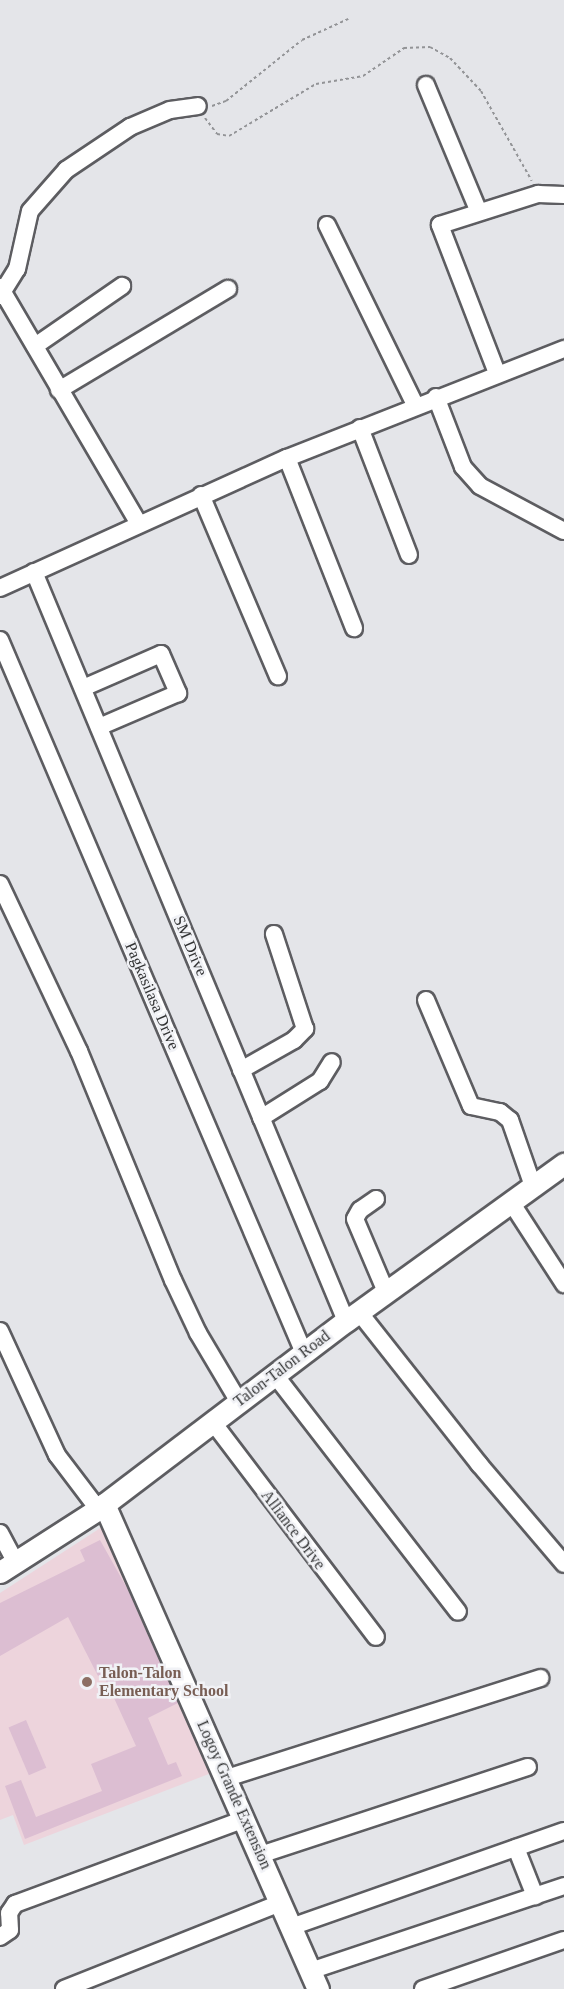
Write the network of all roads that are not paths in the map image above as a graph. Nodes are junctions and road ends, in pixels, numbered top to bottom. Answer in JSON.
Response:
{"nodes":[{"id":1,"x":426,"y":85,"type":"dead end"},
{"id":2,"x":198,"y":106,"type":"road end"},
{"id":3,"x":564,"y":195,"type":"edge"},
{"id":4,"x":478,"y":210,"type":"junction"},
{"id":5,"x":327,"y":225,"type":"dead end"},
{"id":6,"x":122,"y":286,"type":"dead end"},
{"id":7,"x":228,"y":288,"type":"dead end"},
{"id":8,"x":1,"y":292,"type":"edge"},
{"id":9,"x":35,"y":346,"type":"junction"},
{"id":10,"x":562,"y":354,"type":"edge"},
{"id":11,"x":498,"y":373,"type":"junction"},
{"id":12,"x":59,"y":390,"type":"junction"},
{"id":13,"x":436,"y":397,"type":"junction"},
{"id":14,"x":416,"y":405,"type":"junction"},
{"id":15,"x":360,"y":428,"type":"junction"},
{"id":16,"x":286,"y":458,"type":"junction"},
{"id":17,"x":201,"y":495,"type":"junction"},
{"id":18,"x":139,"y":524,"type":"junction"},
{"id":19,"x":564,"y":531,"type":"edge"},
{"id":20,"x":409,"y":555,"type":"dead end"},
{"id":21,"x":34,"y":572,"type":"junction"},
{"id":22,"x":0,"y":588,"type":"edge"},
{"id":23,"x":354,"y":628,"type":"dead end"},
{"id":24,"x":0,"y":640,"type":"edge"},
{"id":25,"x":278,"y":676,"type":"dead end"},
{"id":26,"x":82,"y":688,"type":"junction"},
{"id":27,"x":99,"y":727,"type":"junction"},
{"id":28,"x":0,"y":884,"type":"edge"},
{"id":29,"x":274,"y":934,"type":"dead end"},
{"id":30,"x":426,"y":1000,"type":"dead end"},
{"id":31,"x":332,"y":1062,"type":"dead end"},
{"id":32,"x":241,"y":1070,"type":"junction"},
{"id":33,"x":261,"y":1118,"type":"junction"},
{"id":34,"x":564,"y":1164,"type":"edge"},
{"id":35,"x":533,"y":1186,"type":"junction"},
{"id":36,"x":376,"y":1199,"type":"dead end"},
{"id":37,"x":511,"y":1202,"type":"junction"},
{"id":38,"x":564,"y":1284,"type":"edge"},
{"id":39,"x":386,"y":1293,"type":"junction"},
{"id":40,"x":353,"y":1317,"type":"junction"},
{"id":41,"x":0,"y":1331,"type":"edge"},
{"id":42,"x":304,"y":1353,"type":"junction"},
{"id":43,"x":275,"y":1375,"type":"junction"},
{"id":44,"x":239,"y":1402,"type":"junction"},
{"id":45,"x":212,"y":1421,"type":"junction"},
{"id":46,"x":101,"y":1506,"type":"junction"},
{"id":47,"x":0,"y":1533,"type":"edge"},
{"id":48,"x":564,"y":1564,"type":"edge"},
{"id":49,"x":8,"y":1567,"type":"edge"},
{"id":50,"x":458,"y":1612,"type":"dead end"},
{"id":51,"x":376,"y":1637,"type":"dead end"},
{"id":52,"x":540,"y":1678,"type":"dead end"},
{"id":53,"x":528,"y":1767,"type":"dead end"},
{"id":54,"x":227,"y":1778,"type":"junction"},
{"id":55,"x":244,"y":1819,"type":"junction"},
{"id":56,"x":564,"y":1831,"type":"edge"},
{"id":57,"x":516,"y":1848,"type":"junction"},
{"id":58,"x":260,"y":1855,"type":"junction"},
{"id":59,"x":564,"y":1886,"type":"edge"},
{"id":60,"x":535,"y":1896,"type":"junction"},
{"id":61,"x":280,"y":1903,"type":"junction"},
{"id":62,"x":291,"y":1926,"type":"junction"},
{"id":63,"x":0,"y":1937,"type":"edge"},
{"id":64,"x":564,"y":1940,"type":"edge"},
{"id":65,"x":315,"y":1984,"type":"edge"},
{"id":66,"x":64,"y":1989,"type":"edge"},
{"id":67,"x":423,"y":1989,"type":"edge"}],
"edges":[{"from":1,"to":4,"type":"street"},
{"from":2,"to":8,"type":"street"},
{"from":3,"to":4,"type":"street"},
{"from":4,"to":11,"type":"street"},
{"from":5,"to":14,"type":"street"},
{"from":6,"to":9,"type":"street"},
{"from":7,"to":12,"type":"street"},
{"from":8,"to":9,"type":"street"},
{"from":9,"to":12,"type":"street"},
{"from":10,"to":11,"type":"street"},
{"from":11,"to":13,"type":"street"},
{"from":12,"to":18,"type":"street"},
{"from":13,"to":14,"type":"street"},
{"from":13,"to":19,"type":"street"},
{"from":14,"to":15,"type":"street"},
{"from":15,"to":16,"type":"street"},
{"from":15,"to":20,"type":"street"},
{"from":16,"to":17,"type":"street"},
{"from":16,"to":23,"type":"street"},
{"from":17,"to":18,"type":"street"},
{"from":17,"to":25,"type":"street"},
{"from":18,"to":21,"type":"street"},
{"from":21,"to":22,"type":"street"},
{"from":21,"to":26,"type":"street","name":"SM Drive"},
{"from":24,"to":42,"type":"street","name":"Pagkasilasa Drive"},
{"from":26,"to":27,"type":"street","name":"SM Drive"},
{"from":26,"to":27,"type":"street"},
{"from":27,"to":32,"type":"street","name":"SM Drive"},
{"from":28,"to":44,"type":"street"},
{"from":29,"to":32,"type":"street"},
{"from":30,"to":35,"type":"street"},
{"from":31,"to":33,"type":"street"},
{"from":32,"to":33,"type":"street","name":"SM Drive"},
{"from":33,"to":40,"type":"street","name":"SM Drive"},
{"from":34,"to":35,"type":"street","name":"Talon-Talon Road"},
{"from":35,"to":37,"type":"street","name":"Talon-Talon Road"},
{"from":36,"to":39,"type":"street"},
{"from":37,"to":38,"type":"street"},
{"from":37,"to":39,"type":"street","name":"Talon-Talon Road"},
{"from":39,"to":40,"type":"street","name":"Talon-Talon Road"},
{"from":40,"to":42,"type":"street","name":"Talon-Talon Road"},
{"from":40,"to":48,"type":"street","name":"SM Drive"},
{"from":41,"to":46,"type":"street"},
{"from":42,"to":43,"type":"street","name":"Talon-Talon Road"},
{"from":43,"to":44,"type":"street","name":"Talon-Talon Road"},
{"from":43,"to":50,"type":"street"},
{"from":44,"to":45,"type":"street","name":"Talon-Talon Road"},
{"from":45,"to":46,"type":"street","name":"Talon-Talon Road"},
{"from":45,"to":51,"type":"street","name":"Alliance Drive"},
{"from":46,"to":49,"type":"street","name":"Talon-Talon Road"},
{"from":46,"to":54,"type":"street","name":"Logoy Grande Extension"},
{"from":47,"to":49,"type":"street"},
{"from":52,"to":54,"type":"street"},
{"from":53,"to":58,"type":"street"},
{"from":54,"to":55,"type":"street","name":"Logoy Grande Extension"},
{"from":55,"to":58,"type":"street","name":"Logoy Grande Extension"},
{"from":55,"to":63,"type":"street"},
{"from":56,"to":57,"type":"street"},
{"from":57,"to":60,"type":"street"},
{"from":57,"to":62,"type":"street"},
{"from":58,"to":61,"type":"street","name":"Logoy Grande Extension"},
{"from":59,"to":60,"type":"street"},
{"from":60,"to":65,"type":"street"},
{"from":61,"to":62,"type":"street","name":"Logoy Grande Extension"},
{"from":61,"to":66,"type":"street"},
{"from":62,"to":65,"type":"street","name":"Logoy Grande Extension"},
{"from":64,"to":67,"type":"street"}]}
